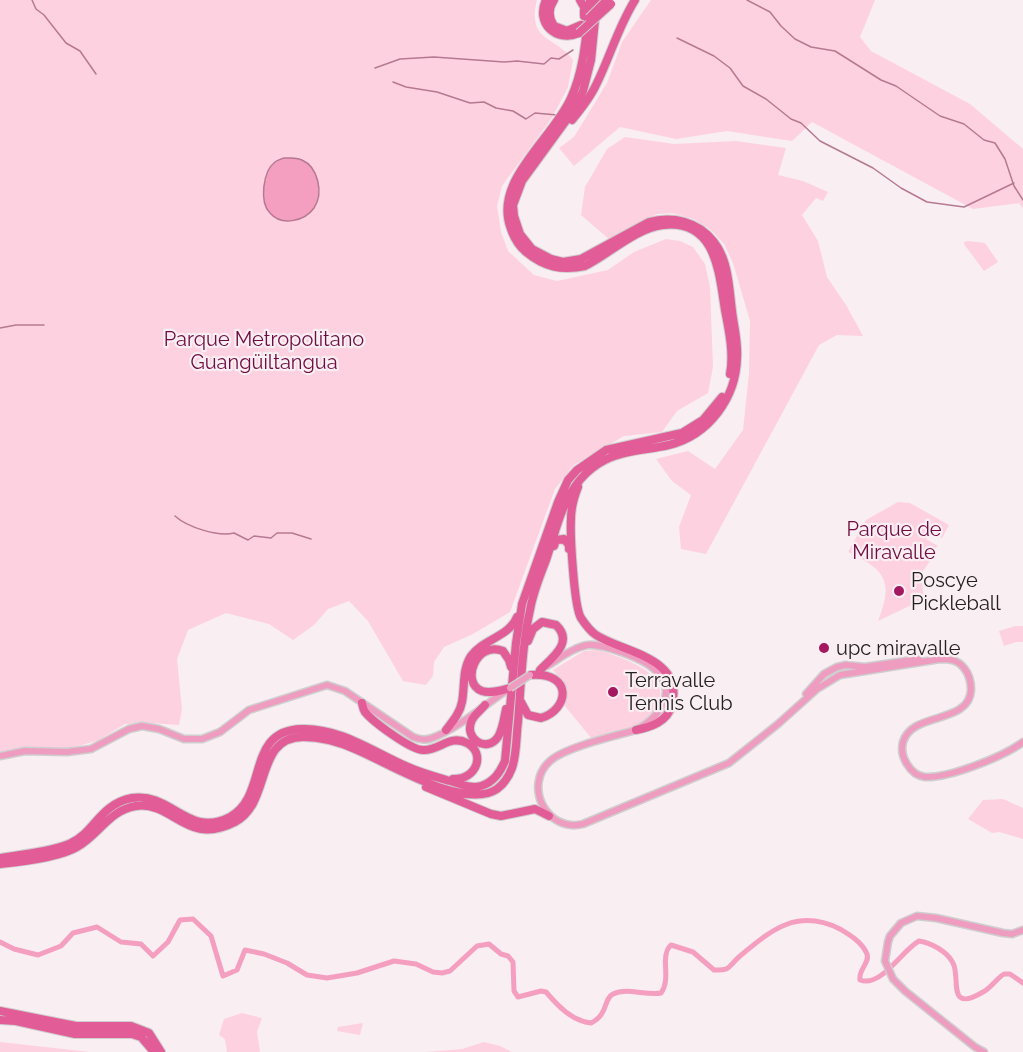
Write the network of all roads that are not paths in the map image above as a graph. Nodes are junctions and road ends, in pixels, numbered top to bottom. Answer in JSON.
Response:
{"nodes":[{"id":1,"x":546,"y":0,"type":"edge"},
{"id":2,"x":554,"y":0,"type":"edge"},
{"id":3,"x":580,"y":0,"type":"edge"},
{"id":4,"x":590,"y":0,"type":"edge"},
{"id":5,"x":597,"y":0,"type":"edge"},
{"id":6,"x":635,"y":0,"type":"edge"},
{"id":7,"x":611,"y":1,"type":"edge"},
{"id":8,"x":580,"y":29,"type":"junction"},
{"id":9,"x":586,"y":44,"type":"junction"},
{"id":10,"x":555,"y":138,"type":"junction"},
{"id":11,"x":582,"y":478,"type":"junction"},
{"id":12,"x":546,"y":560,"type":"junction"},
{"id":13,"x":522,"y":604,"type":"junction"},
{"id":14,"x":579,"y":616,"type":"junction"},
{"id":15,"x":524,"y":654,"type":"junction"},
{"id":16,"x":540,"y":670,"type":"junction"},
{"id":17,"x":513,"y":674,"type":"junction"},
{"id":18,"x":530,"y":675,"type":"junction"},
{"id":19,"x":510,"y":688,"type":"junction"},
{"id":20,"x":520,"y":698,"type":"junction"},
{"id":21,"x":511,"y":699,"type":"junction"},
{"id":22,"x":362,"y":703,"type":"junction"},
{"id":23,"x":485,"y":705,"type":"junction"},
{"id":24,"x":446,"y":730,"type":"junction"},
{"id":25,"x":636,"y":730,"type":"junction"},
{"id":26,"x":1023,"y":742,"type":"edge"},
{"id":27,"x":0,"y":756,"type":"edge"},
{"id":28,"x":435,"y":777,"type":"junction"},
{"id":29,"x":412,"y":778,"type":"junction"},
{"id":30,"x":549,"y":816,"type":"junction"},
{"id":31,"x":0,"y":858,"type":"edge"},
{"id":32,"x":0,"y":864,"type":"edge"},
{"id":33,"x":1023,"y":930,"type":"edge"},
{"id":34,"x":0,"y":1011,"type":"edge"},
{"id":35,"x":0,"y":1020,"type":"edge"},
{"id":36,"x":154,"y":1052,"type":"edge"},
{"id":37,"x":161,"y":1052,"type":"edge"},
{"id":38,"x":984,"y":1052,"type":"edge"}],
"edges":[{"from":1,"to":8,"type":"highway"},
{"from":2,"to":8,"type":"highway"},
{"from":3,"to":9,"type":"highway"},
{"from":4,"to":9,"type":"highway"},
{"from":5,"to":10,"type":"highway"},
{"from":6,"to":10,"type":"highway"},
{"from":7,"to":8,"type":"highway","bridge":true},
{"from":9,"to":13,"type":"highway"},
{"from":10,"to":11,"type":"highway"},
{"from":11,"to":12,"type":"highway"},
{"from":11,"to":14,"type":"highway"},
{"from":12,"to":14,"type":"highway"},
{"from":12,"to":15,"type":"highway"},
{"from":13,"to":17,"type":"highway"},
{"from":13,"to":24,"type":"highway"},
{"from":14,"to":25,"type":"highway"},
{"from":15,"to":16,"type":"highway"},
{"from":15,"to":20,"type":"highway"},
{"from":16,"to":18,"type":"main road"},
{"from":16,"to":25,"type":"main road"},
{"from":17,"to":19,"type":"highway"},
{"from":17,"to":21,"type":"highway"},
{"from":18,"to":19,"type":"main road","bridge":true},
{"from":18,"to":20,"type":"highway"},
{"from":19,"to":23,"type":"main road"},
{"from":20,"to":29,"type":"highway"},
{"from":21,"to":23,"type":"highway"},
{"from":21,"to":28,"type":"highway"},
{"from":22,"to":24,"type":"main road"},
{"from":22,"to":27,"type":"main road"},
{"from":22,"to":28,"type":"highway"},
{"from":23,"to":24,"type":"main road"},
{"from":25,"to":30,"type":"main road"},
{"from":26,"to":30,"type":"main road"},
{"from":28,"to":31,"type":"highway"},
{"from":29,"to":30,"type":"highway"},
{"from":29,"to":32,"type":"highway"},
{"from":33,"to":38,"type":"main road"},
{"from":34,"to":37,"type":"highway"},
{"from":35,"to":36,"type":"highway"}]}
